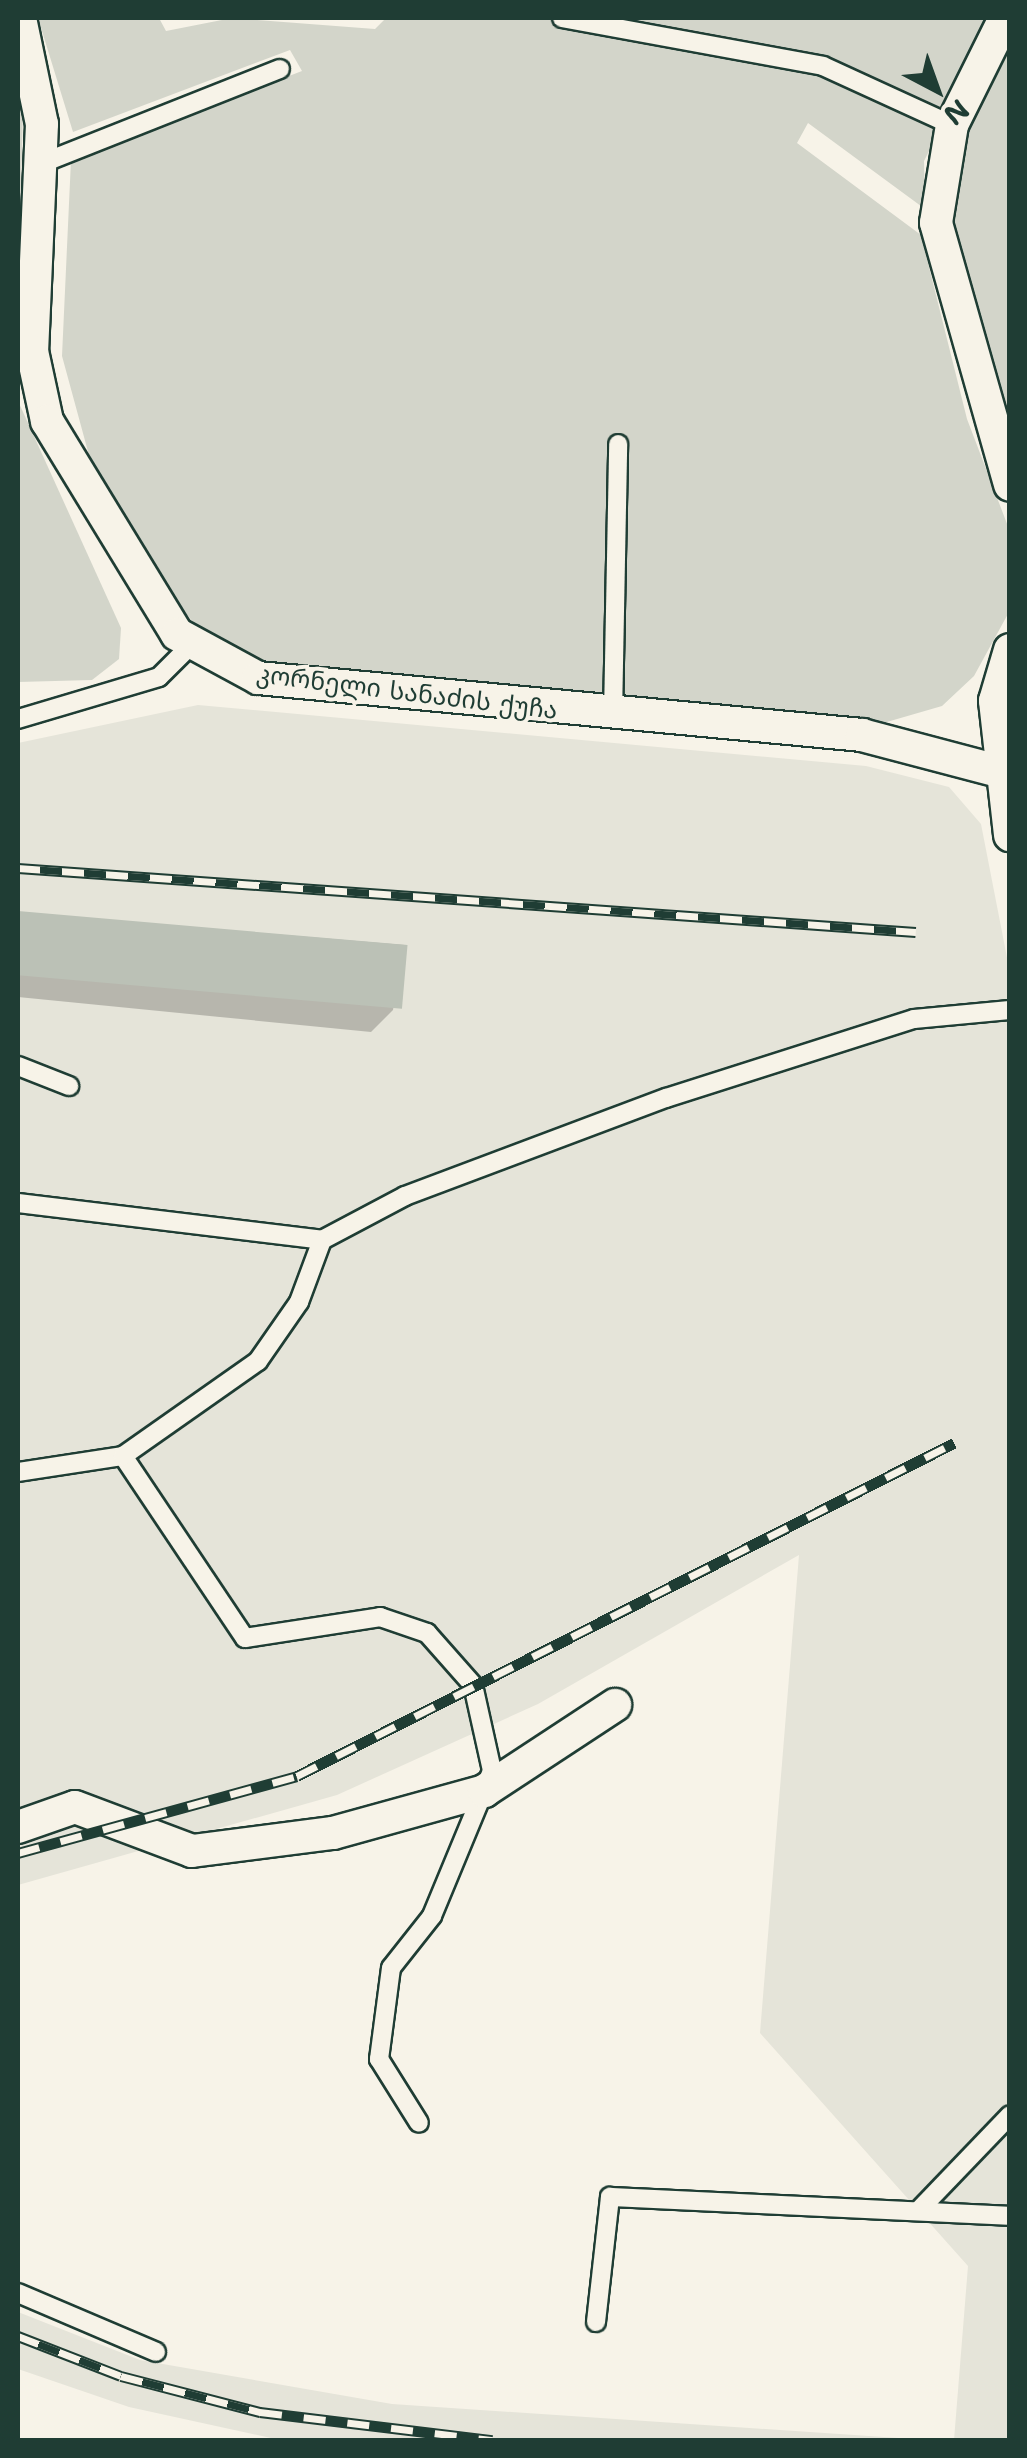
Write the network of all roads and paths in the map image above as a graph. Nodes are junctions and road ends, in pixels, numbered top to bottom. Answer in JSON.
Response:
{"nodes":[{"id":1,"x":20,"y":18,"type":"edge"},
{"id":2,"x":562,"y":18,"type":"edge"},
{"id":3,"x":1006,"y":18,"type":"edge"},
{"id":4,"x":280,"y":69,"type":"dead end"},
{"id":5,"x":952,"y":125,"type":"junction"},
{"id":6,"x":40,"y":164,"type":"junction"},
{"id":7,"x":25,"y":348,"type":"edge"},
{"id":8,"x":618,"y":444,"type":"dead end"},
{"id":9,"x":1010,"y":485,"type":"edge"},
{"id":10,"x":193,"y":644,"type":"junction"},
{"id":11,"x":1010,"y":650,"type":"edge"},
{"id":12,"x":613,"y":716,"type":"junction"},
{"id":13,"x":18,"y":719,"type":"edge"},
{"id":14,"x":998,"y":772,"type":"junction"},
{"id":15,"x":1010,"y":835,"type":"edge"},
{"id":16,"x":1010,"y":1010,"type":"edge"},
{"id":17,"x":18,"y":1066,"type":"edge"},
{"id":18,"x":69,"y":1086,"type":"dead end"},
{"id":19,"x":18,"y":1203,"type":"edge"},
{"id":20,"x":322,"y":1240,"type":"junction"},
{"id":21,"x":124,"y":1456,"type":"junction"},
{"id":22,"x":18,"y":1472,"type":"edge"},
{"id":23,"x":615,"y":1705,"type":"dead end"},
{"id":24,"x":484,"y":1792,"type":"junction"},
{"id":25,"x":18,"y":1828,"type":"edge"},
{"id":26,"x":1010,"y":2115,"type":"edge"},
{"id":27,"x":419,"y":2123,"type":"dead end"},
{"id":28,"x":920,"y":2209,"type":"junction"},
{"id":29,"x":1010,"y":2216,"type":"edge"},
{"id":30,"x":18,"y":2293,"type":"edge"},
{"id":31,"x":596,"y":2322,"type":"dead end"},
{"id":32,"x":156,"y":2352,"type":"dead end"}],
"edges":[{"from":1,"to":6,"type":"street","name":"კორნელი სანაძის ქუჩა"},
{"from":2,"to":5,"type":"lane"},
{"from":3,"to":5,"type":"street"},
{"from":4,"to":6,"type":"lane"},
{"from":5,"to":9,"type":"street"},
{"from":6,"to":7,"type":"street","name":"კორნელი სანაძის ქუჩა"},
{"from":7,"to":10,"type":"street","name":"კორნელი სანაძის ქუჩა"},
{"from":8,"to":12,"type":"lane"},
{"from":10,"to":12,"type":"street","name":"კორნელი სანაძის ქუჩა"},
{"from":10,"to":13,"type":"lane"},
{"from":11,"to":14,"type":"street"},
{"from":12,"to":14,"type":"street","name":"კორნელი სანაძის ქუჩა"},
{"from":14,"to":15,"type":"street"},
{"from":16,"to":20,"type":"lane"},
{"from":17,"to":18,"type":"lane"},
{"from":19,"to":20,"type":"lane"},
{"from":20,"to":21,"type":"lane"},
{"from":21,"to":22,"type":"lane"},
{"from":21,"to":24,"type":"lane"},
{"from":23,"to":24,"type":"street"},
{"from":24,"to":25,"type":"street"},
{"from":24,"to":27,"type":"lane"},
{"from":26,"to":28,"type":"lane"},
{"from":28,"to":29,"type":"lane"},
{"from":28,"to":31,"type":"lane"},
{"from":30,"to":32,"type":"lane"}]}
